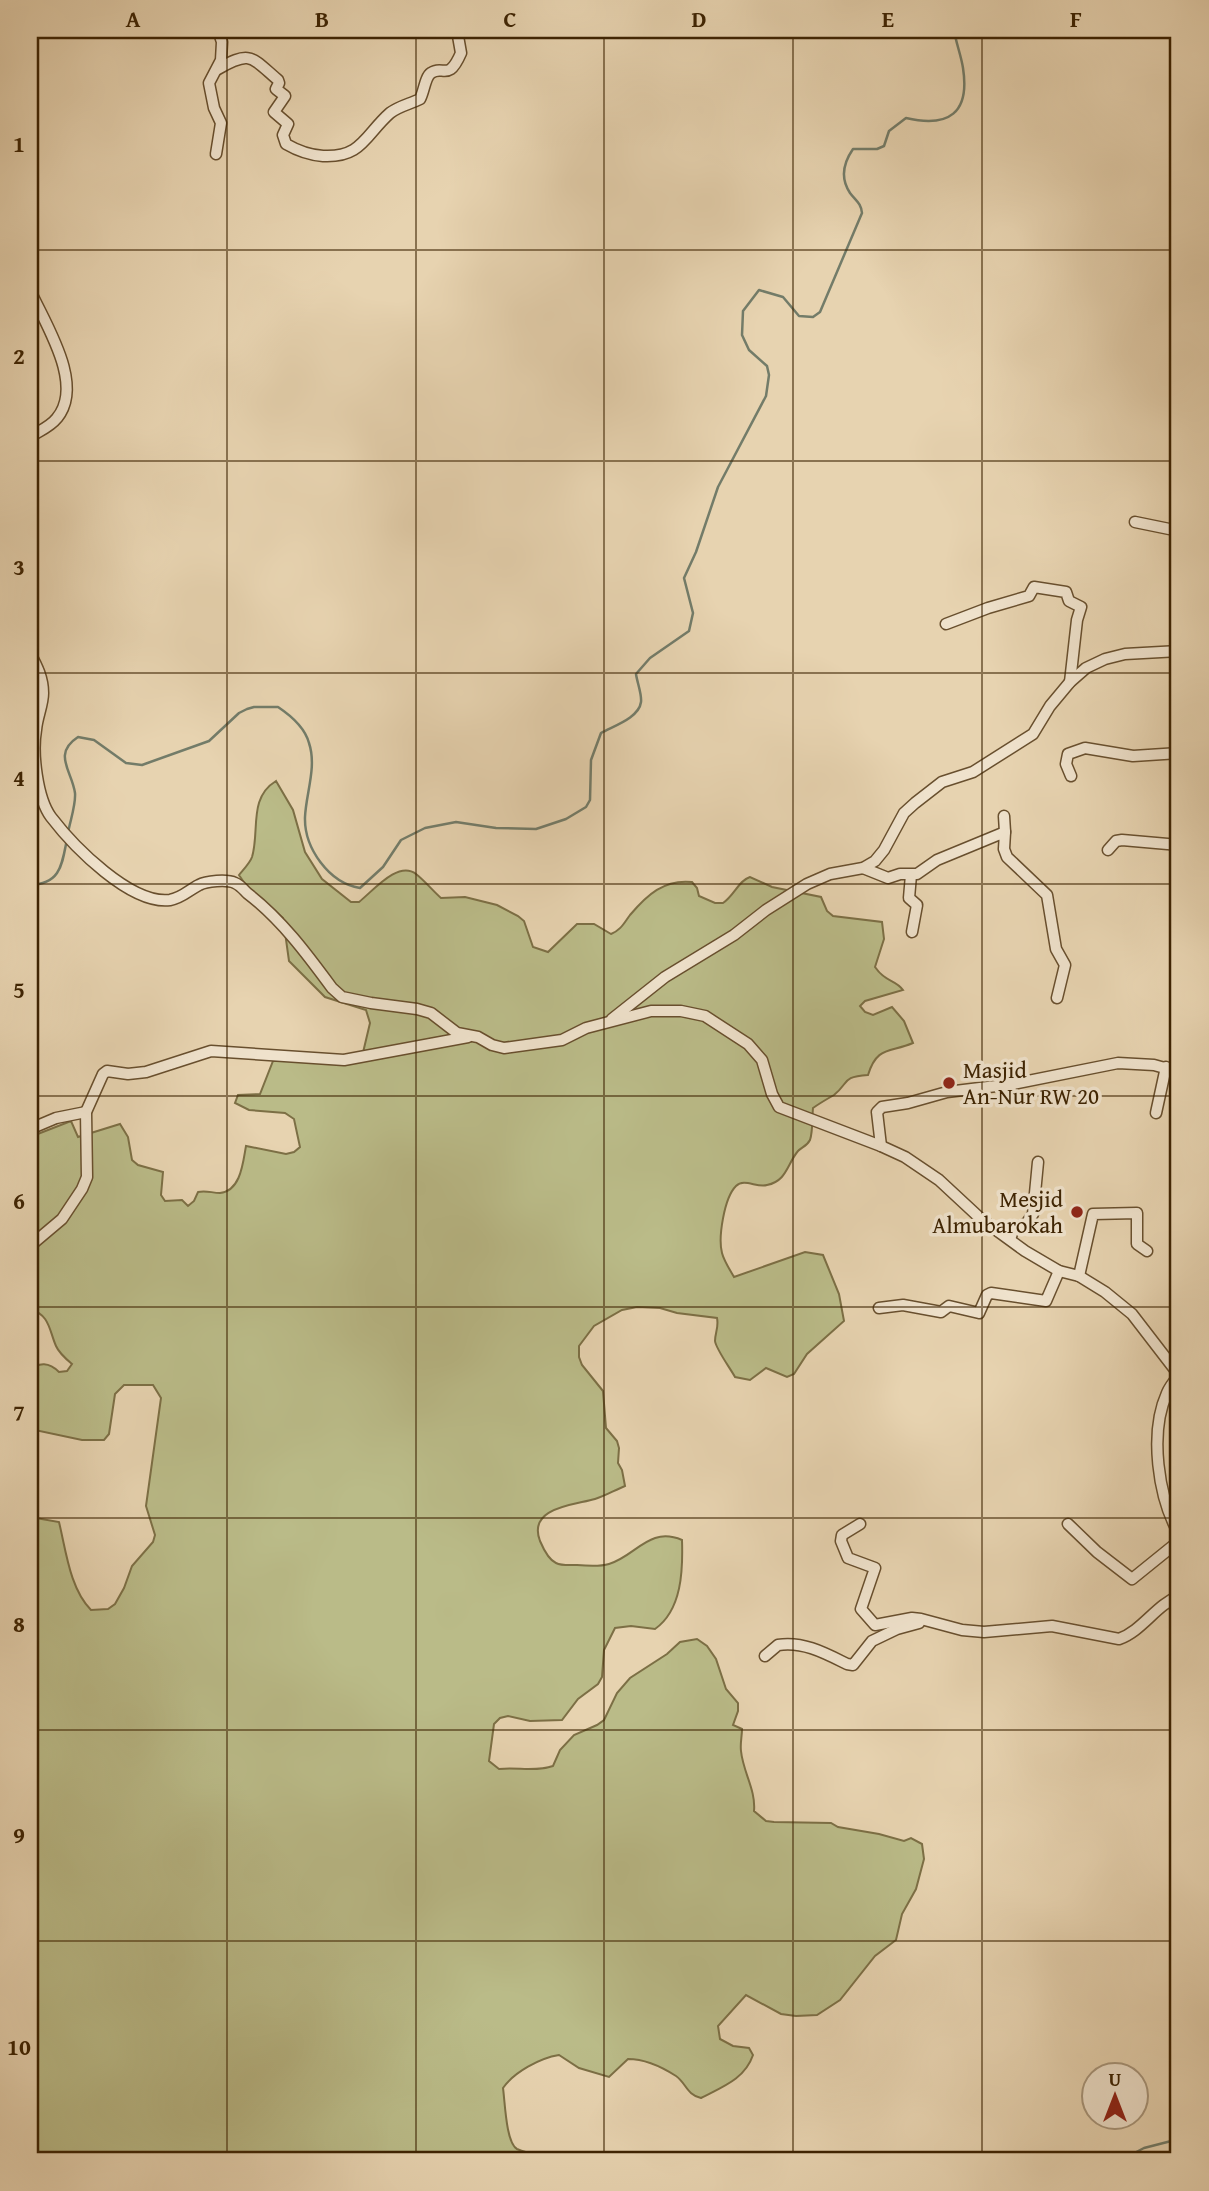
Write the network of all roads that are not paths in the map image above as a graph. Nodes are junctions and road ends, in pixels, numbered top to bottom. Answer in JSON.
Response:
{"nodes":[{"id":1,"x":55,"y":30,"type":"edge"},
{"id":2,"x":70,"y":30,"type":"edge"},
{"id":3,"x":218,"y":30,"type":"edge"},
{"id":4,"x":454,"y":30,"type":"edge"},
{"id":5,"x":218,"y":69,"type":"junction"},
{"id":6,"x":216,"y":154,"type":"dead end"},
{"id":7,"x":30,"y":290,"type":"edge"},
{"id":8,"x":30,"y":437,"type":"edge"},
{"id":9,"x":1135,"y":522,"type":"dead end"},
{"id":10,"x":1179,"y":531,"type":"edge"},
{"id":11,"x":946,"y":624,"type":"dead end"},
{"id":12,"x":1179,"y":651,"type":"edge"},
{"id":13,"x":30,"y":653,"type":"edge"},
{"id":14,"x":1070,"y":682,"type":"junction"},
{"id":15,"x":1179,"y":753,"type":"edge"},
{"id":16,"x":1071,"y":776,"type":"dead end"},
{"id":17,"x":1004,"y":816,"type":"dead end"},
{"id":18,"x":1005,"y":832,"type":"junction"},
{"id":19,"x":1179,"y":845,"type":"edge"},
{"id":20,"x":1108,"y":850,"type":"dead end"},
{"id":21,"x":863,"y":868,"type":"junction"},
{"id":22,"x":911,"y":875,"type":"junction"},
{"id":23,"x":912,"y":932,"type":"dead end"},
{"id":24,"x":1057,"y":998,"type":"dead end"},
{"id":25,"x":607,"y":1022,"type":"junction"},
{"id":26,"x":470,"y":1036,"type":"junction"},
{"id":27,"x":1166,"y":1067,"type":"junction"},
{"id":28,"x":1179,"y":1072,"type":"edge"},
{"id":29,"x":86,"y":1112,"type":"junction"},
{"id":30,"x":1156,"y":1113,"type":"dead end"},
{"id":31,"x":30,"y":1129,"type":"edge"},
{"id":32,"x":881,"y":1146,"type":"junction"},
{"id":33,"x":1038,"y":1162,"type":"dead end"},
{"id":34,"x":1010,"y":1239,"type":"junction"},
{"id":35,"x":30,"y":1246,"type":"edge"},
{"id":36,"x":1147,"y":1251,"type":"dead end"},
{"id":37,"x":1059,"y":1271,"type":"junction"},
{"id":38,"x":1079,"y":1276,"type":"junction"},
{"id":39,"x":879,"y":1308,"type":"dead end"},
{"id":40,"x":1179,"y":1375,"type":"edge"},
{"id":41,"x":860,"y":1524,"type":"dead end"},
{"id":42,"x":1068,"y":1524,"type":"dead end"},
{"id":43,"x":1179,"y":1534,"type":"edge"},
{"id":44,"x":1179,"y":1541,"type":"edge"},
{"id":45,"x":1179,"y":1596,"type":"edge"},
{"id":46,"x":929,"y":1621,"type":"junction"},
{"id":47,"x":765,"y":1656,"type":"dead end"}],
"edges":[{"from":1,"to":2,"type":"street"},
{"from":3,"to":5,"type":"street"},
{"from":4,"to":5,"type":"street"},
{"from":5,"to":6,"type":"street"},
{"from":7,"to":8,"type":"street"},
{"from":9,"to":10,"type":"street"},
{"from":11,"to":14,"type":"street"},
{"from":12,"to":14,"type":"street"},
{"from":13,"to":26,"type":"street"},
{"from":14,"to":21,"type":"street"},
{"from":15,"to":16,"type":"street"},
{"from":17,"to":18,"type":"street"},
{"from":18,"to":22,"type":"street"},
{"from":18,"to":24,"type":"street"},
{"from":19,"to":20,"type":"street"},
{"from":21,"to":22,"type":"street"},
{"from":21,"to":25,"type":"street"},
{"from":22,"to":23,"type":"street"},
{"from":25,"to":26,"type":"street"},
{"from":25,"to":32,"type":"street"},
{"from":26,"to":29,"type":"street"},
{"from":27,"to":28,"type":"street"},
{"from":27,"to":30,"type":"street"},
{"from":27,"to":32,"type":"street"},
{"from":29,"to":31,"type":"street"},
{"from":29,"to":35,"type":"street"},
{"from":32,"to":34,"type":"street"},
{"from":33,"to":34,"type":"street"},
{"from":34,"to":37,"type":"street"},
{"from":36,"to":38,"type":"street"},
{"from":37,"to":38,"type":"street"},
{"from":37,"to":39,"type":"street"},
{"from":38,"to":40,"type":"street"},
{"from":40,"to":43,"type":"street"},
{"from":41,"to":46,"type":"street"},
{"from":42,"to":44,"type":"street"},
{"from":45,"to":46,"type":"street"},
{"from":46,"to":47,"type":"street"}]}
